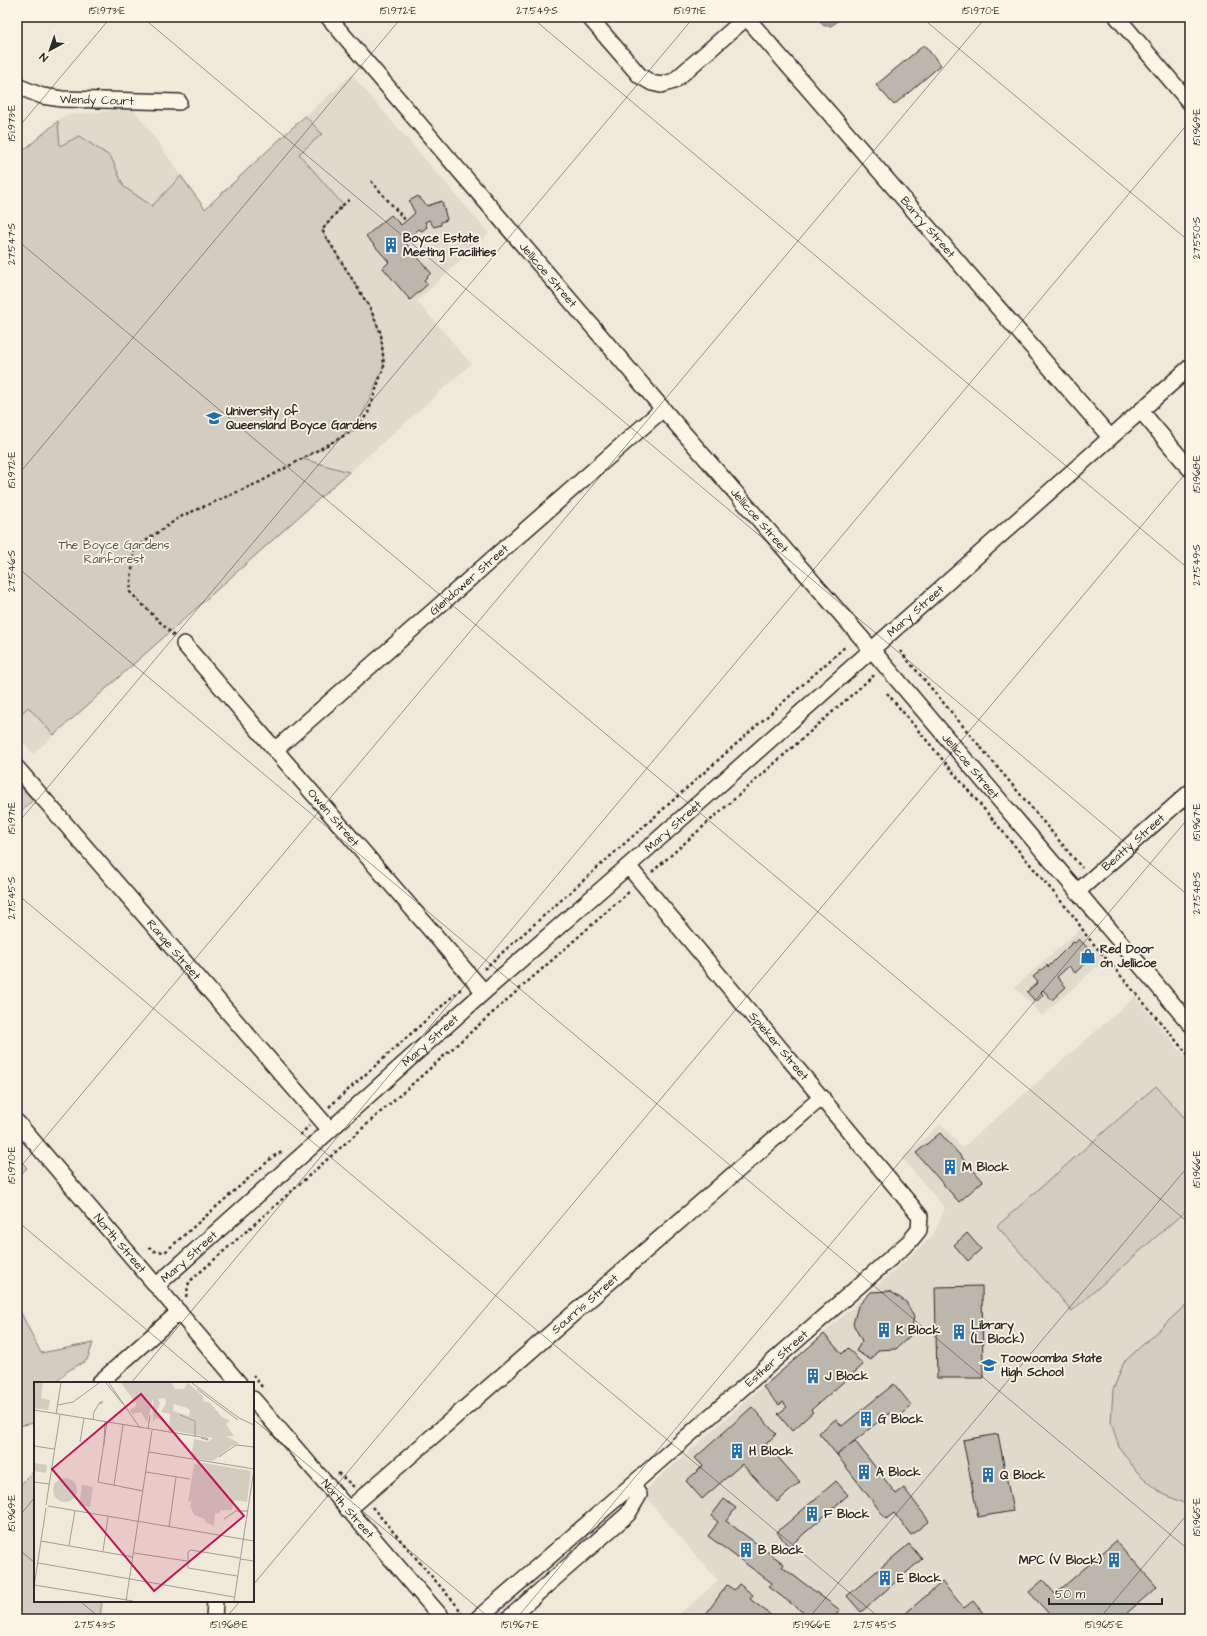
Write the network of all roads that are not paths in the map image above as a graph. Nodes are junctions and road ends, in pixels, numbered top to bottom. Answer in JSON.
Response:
{"nodes":[{"id":1,"x":328,"y":17,"type":"edge"},
{"id":2,"x":589,"y":17,"type":"edge"},
{"id":3,"x":746,"y":17,"type":"edge"},
{"id":4,"x":1116,"y":17,"type":"edge"},
{"id":5,"x":17,"y":86,"type":"edge"},
{"id":6,"x":179,"y":102,"type":"dead end"},
{"id":7,"x":1190,"y":103,"type":"edge"},
{"id":8,"x":1190,"y":368,"type":"edge"},
{"id":9,"x":663,"y":410,"type":"junction"},
{"id":10,"x":1141,"y":411,"type":"junction"},
{"id":11,"x":1110,"y":438,"type":"junction"},
{"id":12,"x":1190,"y":470,"type":"edge"},
{"id":13,"x":184,"y":644,"type":"road end"},
{"id":14,"x":872,"y":650,"type":"junction"},
{"id":15,"x":276,"y":750,"type":"junction"},
{"id":16,"x":17,"y":768,"type":"edge"},
{"id":17,"x":1190,"y":792,"type":"edge"},
{"id":18,"x":628,"y":866,"type":"junction"},
{"id":19,"x":1077,"y":892,"type":"junction"},
{"id":20,"x":484,"y":992,"type":"junction"},
{"id":21,"x":1190,"y":1024,"type":"edge"},
{"id":22,"x":822,"y":1097,"type":"junction"},
{"id":23,"x":17,"y":1122,"type":"edge"},
{"id":24,"x":330,"y":1130,"type":"junction"},
{"id":25,"x":920,"y":1230,"type":"joint"},
{"id":26,"x":156,"y":1286,"type":"junction"},
{"id":27,"x":179,"y":1312,"type":"junction"},
{"id":28,"x":236,"y":1381,"type":"edge"},
{"id":29,"x":100,"y":1382,"type":"edge"},
{"id":30,"x":254,"y":1400,"type":"edge"},
{"id":31,"x":632,"y":1485,"type":"junction"},
{"id":32,"x":348,"y":1510,"type":"junction"},
{"id":33,"x":215,"y":1602,"type":"edge"},
{"id":34,"x":214,"y":1619,"type":"edge"},
{"id":35,"x":443,"y":1619,"type":"edge"},
{"id":36,"x":477,"y":1619,"type":"edge"},
{"id":37,"x":508,"y":1619,"type":"edge"}],
"edges":[{"from":1,"to":9,"type":"street","name":"Jellicoe Street"},
{"from":2,"to":3,"type":"street"},
{"from":3,"to":11,"type":"street","name":"Barry Street"},
{"from":4,"to":7,"type":"street"},
{"from":5,"to":6,"type":"street","name":"Wendy Court"},
{"from":8,"to":10,"type":"street","name":"Mary Street"},
{"from":9,"to":14,"type":"street","name":"Jellicoe Street"},
{"from":9,"to":15,"type":"street","name":"Glendower Street"},
{"from":10,"to":11,"type":"street","name":"Mary Street"},
{"from":10,"to":12,"type":"street"},
{"from":11,"to":14,"type":"street","name":"Mary Street"},
{"from":13,"to":15,"type":"street","name":"Owen Street"},
{"from":14,"to":18,"type":"street","name":"Mary Street"},
{"from":14,"to":19,"type":"street","name":"Jellicoe Street"},
{"from":15,"to":20,"type":"street","name":"Owen Street"},
{"from":16,"to":24,"type":"street","name":"Range Street"},
{"from":17,"to":19,"type":"street","name":"Beatty Street"},
{"from":18,"to":20,"type":"street","name":"Mary Street"},
{"from":18,"to":22,"type":"street","name":"Spieker Street"},
{"from":19,"to":21,"type":"street","name":"Jellicoe Street"},
{"from":20,"to":24,"type":"street","name":"Mary Street"},
{"from":22,"to":25,"type":"street","name":"Spieker Street"},
{"from":22,"to":32,"type":"street","name":"Sourris Street"},
{"from":23,"to":26,"type":"street","name":"North Street"},
{"from":24,"to":26,"type":"street","name":"Mary Street"},
{"from":25,"to":31,"type":"street","name":"Esther Street"},
{"from":26,"to":27,"type":"street","name":"North Street"},
{"from":27,"to":28,"type":"street","name":"North Street"},
{"from":27,"to":29,"type":"street"},
{"from":30,"to":32,"type":"street","name":"North Street"},
{"from":31,"to":36,"type":"street","name":"Esther Street"},
{"from":31,"to":37,"type":"street"},
{"from":32,"to":35,"type":"street","name":"North Street"},
{"from":33,"to":34,"type":"street"}]}
